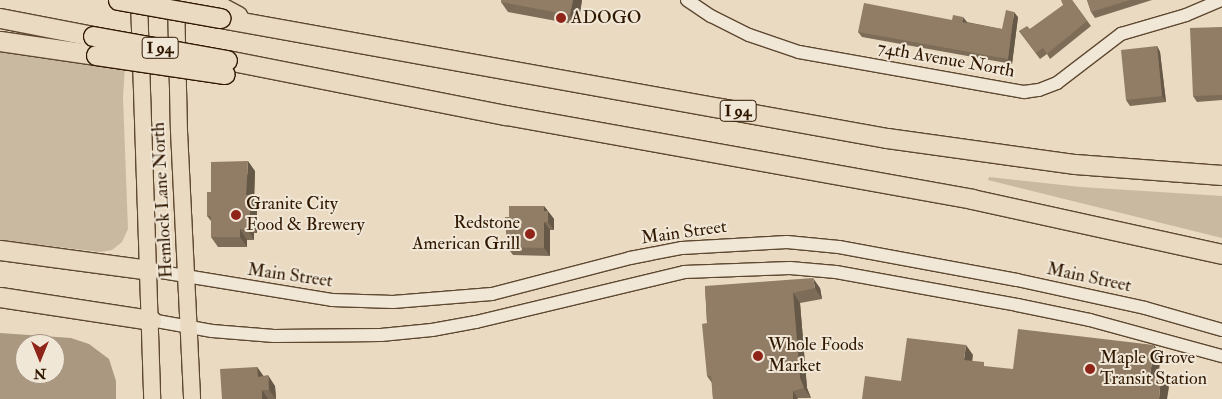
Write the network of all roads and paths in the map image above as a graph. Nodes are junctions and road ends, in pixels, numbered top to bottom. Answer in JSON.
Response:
{"nodes":[{"id":1,"x":118,"y":0,"type":"edge"},
{"id":2,"x":139,"y":0,"type":"edge"},
{"id":3,"x":176,"y":0,"type":"edge"},
{"id":4,"x":191,"y":0,"type":"edge"},
{"id":5,"x":687,"y":0,"type":"edge"},
{"id":6,"x":1222,"y":0,"type":"edge"},
{"id":7,"x":220,"y":13,"type":"junction"},
{"id":8,"x":0,"y":18,"type":"edge"},
{"id":9,"x":0,"y":41,"type":"edge"},
{"id":10,"x":226,"y":67,"type":"junction"},
{"id":11,"x":1222,"y":175,"type":"edge"},
{"id":12,"x":0,"y":250,"type":"edge"},
{"id":13,"x":1222,"y":254,"type":"edge"},
{"id":14,"x":148,"y":270,"type":"junction"},
{"id":15,"x":186,"y":277,"type":"junction"},
{"id":16,"x":0,"y":297,"type":"edge"},
{"id":17,"x":151,"y":320,"type":"junction"},
{"id":18,"x":190,"y":327,"type":"junction"},
{"id":19,"x":1222,"y":330,"type":"edge"},
{"id":20,"x":1222,"y":356,"type":"edge"},
{"id":21,"x":152,"y":399,"type":"edge"},
{"id":22,"x":192,"y":399,"type":"edge"}],
"edges":[{"from":1,"to":7,"type":"highway","number":"I 94","bridge":true},
{"from":2,"to":14,"type":"main road","name":"Hemlock Lane North"},
{"from":3,"to":15,"type":"main road","name":"Hemlock Lane North"},
{"from":4,"to":7,"type":"highway"},
{"from":5,"to":6,"type":"street","name":"74th Avenue North"},
{"from":7,"to":11,"type":"highway","number":"I 94"},
{"from":8,"to":10,"type":"highway","number":"I 94","bridge":true},
{"from":9,"to":10,"type":"highway","bridge":true},
{"from":10,"to":13,"type":"highway","number":"I 94"},
{"from":12,"to":14,"type":"highway"},
{"from":14,"to":15,"type":"street","name":"Main Street"},
{"from":14,"to":17,"type":"main road","name":"Hemlock Lane North"},
{"from":15,"to":18,"type":"main road","name":"Hemlock Lane North"},
{"from":15,"to":19,"type":"street","name":"Main Street"},
{"from":16,"to":17,"type":"highway"},
{"from":17,"to":18,"type":"street"},
{"from":17,"to":21,"type":"main road","name":"Hemlock Lane North"},
{"from":18,"to":20,"type":"street"},
{"from":18,"to":22,"type":"main road","name":"Hemlock Lane North"}]}
